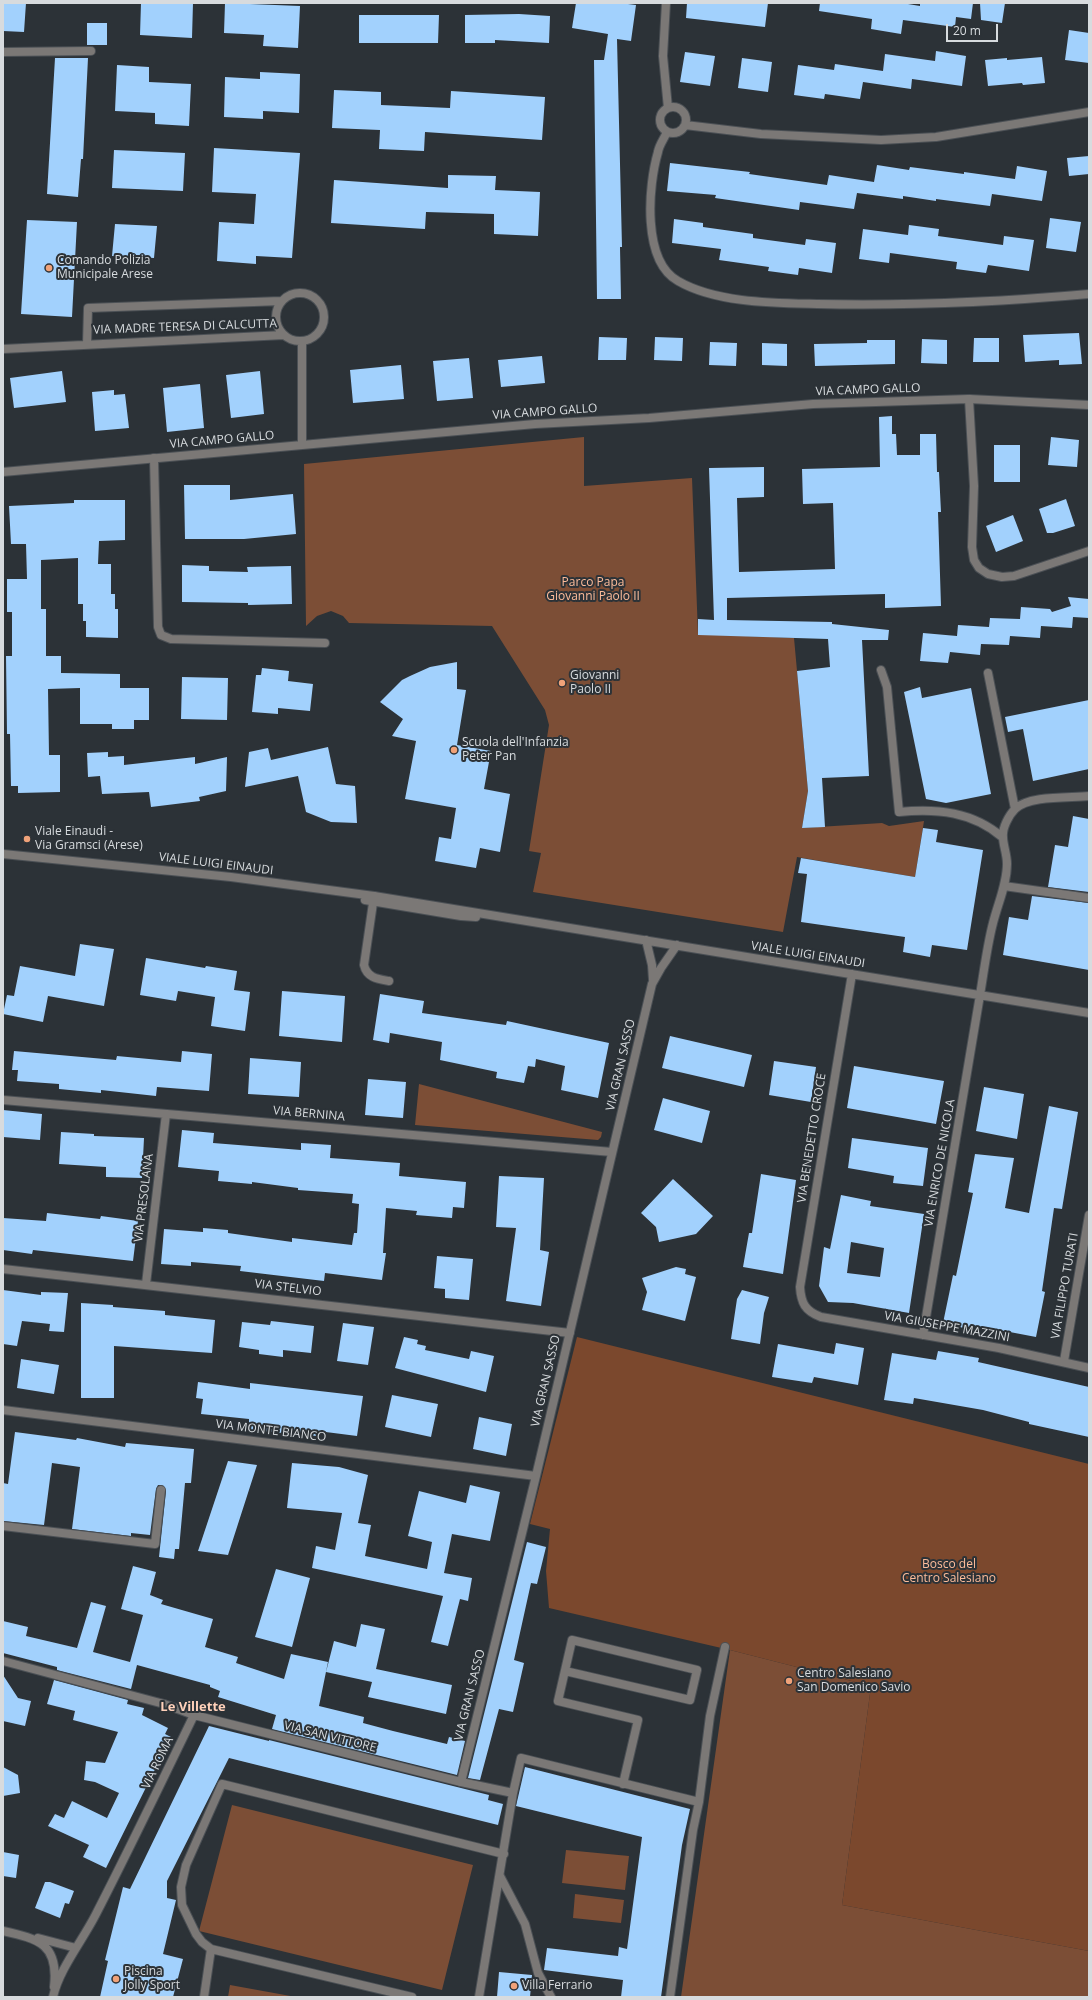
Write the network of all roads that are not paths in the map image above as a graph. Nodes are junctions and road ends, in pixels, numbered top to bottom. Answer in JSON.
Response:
{"nodes":[{"id":1,"x":666,"y":3,"type":"edge"},
{"id":2,"x":91,"y":51,"type":"dead end"},
{"id":3,"x":3,"y":52,"type":"edge"},
{"id":4,"x":668,"y":108,"type":"junction"},
{"id":5,"x":1089,"y":112,"type":"edge"},
{"id":6,"x":685,"y":125,"type":"junction"},
{"id":7,"x":667,"y":132,"type":"junction"},
{"id":8,"x":1089,"y":294,"type":"edge"},
{"id":9,"x":281,"y":301,"type":"junction"},
{"id":10,"x":284,"y":335,"type":"junction"},
{"id":11,"x":302,"y":341,"type":"junction"},
{"id":12,"x":87,"y":344,"type":"junction"},
{"id":13,"x":3,"y":349,"type":"edge"},
{"id":14,"x":969,"y":399,"type":"junction"},
{"id":15,"x":1089,"y":405,"type":"edge"},
{"id":16,"x":302,"y":444,"type":"junction"},
{"id":17,"x":154,"y":458,"type":"junction"},
{"id":18,"x":3,"y":472,"type":"edge"},
{"id":19,"x":1089,"y":550,"type":"edge"},
{"id":20,"x":325,"y":643,"type":"dead end"},
{"id":21,"x":881,"y":670,"type":"dead end"},
{"id":22,"x":988,"y":673,"type":"dead end"},
{"id":23,"x":1089,"y":796,"type":"edge"},
{"id":24,"x":1015,"y":809,"type":"junction"},
{"id":25,"x":1002,"y":837,"type":"junction"},
{"id":26,"x":3,"y":854,"type":"edge"},
{"id":27,"x":1004,"y":886,"type":"junction"},
{"id":28,"x":373,"y":898,"type":"junction"},
{"id":29,"x":1089,"y":898,"type":"edge"},
{"id":30,"x":646,"y":940,"type":"junction"},
{"id":31,"x":677,"y":945,"type":"junction"},
{"id":32,"x":852,"y":974,"type":"junction"},
{"id":33,"x":390,"y":982,"type":"dead end"},
{"id":34,"x":652,"y":984,"type":"junction"},
{"id":35,"x":980,"y":995,"type":"junction"},
{"id":36,"x":1089,"y":1013,"type":"edge"},
{"id":37,"x":3,"y":1100,"type":"edge"},
{"id":38,"x":166,"y":1114,"type":"junction"},
{"id":39,"x":612,"y":1152,"type":"junction"},
{"id":40,"x":1089,"y":1215,"type":"edge"},
{"id":41,"x":3,"y":1269,"type":"edge"},
{"id":42,"x":146,"y":1284,"type":"junction"},
{"id":43,"x":803,"y":1305,"type":"joint"},
{"id":44,"x":570,"y":1333,"type":"junction"},
{"id":45,"x":923,"y":1335,"type":"junction"},
{"id":46,"x":1064,"y":1361,"type":"junction"},
{"id":47,"x":1089,"y":1368,"type":"edge"},
{"id":48,"x":3,"y":1410,"type":"edge"},
{"id":49,"x":536,"y":1476,"type":"junction"},
{"id":50,"x":162,"y":1490,"type":"dead end"},
{"id":51,"x":3,"y":1526,"type":"edge"},
{"id":52,"x":725,"y":1646,"type":"dead end"},
{"id":53,"x":3,"y":1661,"type":"edge"},
{"id":54,"x":565,"y":1671,"type":"junction"},
{"id":55,"x":194,"y":1715,"type":"junction"},
{"id":56,"x":461,"y":1782,"type":"junction"},
{"id":57,"x":623,"y":1784,"type":"junction"},
{"id":58,"x":513,"y":1793,"type":"junction"},
{"id":59,"x":699,"y":1802,"type":"junction"},
{"id":60,"x":504,"y":1854,"type":"junction"},
{"id":61,"x":500,"y":1876,"type":"junction"},
{"id":62,"x":3,"y":1931,"type":"edge"},
{"id":63,"x":25,"y":1936,"type":"junction"},
{"id":64,"x":76,"y":1948,"type":"junction"},
{"id":65,"x":211,"y":1949,"type":"junction"},
{"id":66,"x":53,"y":1995,"type":"edge"},
{"id":67,"x":204,"y":1997,"type":"edge"},
{"id":68,"x":412,"y":1997,"type":"edge"},
{"id":69,"x":479,"y":1997,"type":"edge"},
{"id":70,"x":551,"y":1997,"type":"edge"},
{"id":71,"x":670,"y":1997,"type":"edge"}],
"edges":[{"from":1,"to":4,"type":"street"},
{"from":2,"to":3,"type":"street"},
{"from":4,"to":6,"type":"street"},
{"from":4,"to":7,"type":"street"},
{"from":5,"to":6,"type":"street"},
{"from":6,"to":7,"type":"street"},
{"from":7,"to":8,"type":"street"},
{"from":9,"to":10,"type":"street"},
{"from":9,"to":11,"type":"street"},
{"from":9,"to":12,"type":"street","name":"VIA MADRE TERESA DI CALCUTTA"},
{"from":10,"to":11,"type":"street"},
{"from":10,"to":12,"type":"street","name":"VIA MADRE TERESA DI CALCUTTA"},
{"from":11,"to":16,"type":"street"},
{"from":12,"to":13,"type":"street","name":"VIA MADRE TERESA DI CALCUTTA"},
{"from":14,"to":15,"type":"street","name":"VIA CAMPO GALLO"},
{"from":14,"to":16,"type":"street","name":"VIA CAMPO GALLO"},
{"from":14,"to":19,"type":"street"},
{"from":16,"to":17,"type":"street","name":"VIA CAMPO GALLO"},
{"from":17,"to":18,"type":"street","name":"VIA CAMPO GALLO"},
{"from":17,"to":20,"type":"street"},
{"from":21,"to":25,"type":"street"},
{"from":22,"to":24,"type":"street"},
{"from":23,"to":24,"type":"street"},
{"from":24,"to":25,"type":"street"},
{"from":25,"to":27,"type":"street","name":"VIA ENRICO DE NICOLA"},
{"from":26,"to":28,"type":"street","name":"VIALE LUIGI EINAUDI"},
{"from":27,"to":29,"type":"street"},
{"from":27,"to":35,"type":"street","name":"VIA ENRICO DE NICOLA"},
{"from":28,"to":30,"type":"street","name":"VIALE LUIGI EINAUDI"},
{"from":28,"to":33,"type":"street"},
{"from":30,"to":31,"type":"street","name":"VIALE LUIGI EINAUDI"},
{"from":30,"to":34,"type":"street","name":"VIA GRAN SASSO"},
{"from":31,"to":32,"type":"street","name":"VIALE LUIGI EINAUDI"},
{"from":31,"to":34,"type":"street","name":"VIA GRAN SASSO"},
{"from":32,"to":35,"type":"street","name":"VIALE LUIGI EINAUDI"},
{"from":32,"to":43,"type":"street","name":"VIA BENEDETTO CROCE"},
{"from":34,"to":39,"type":"street","name":"VIA GRAN SASSO"},
{"from":35,"to":36,"type":"street","name":"VIALE LUIGI EINAUDI"},
{"from":35,"to":45,"type":"street","name":"VIA ENRICO DE NICOLA"},
{"from":37,"to":38,"type":"street","name":"VIA BERNINA"},
{"from":38,"to":39,"type":"street","name":"VIA BERNINA"},
{"from":38,"to":42,"type":"street","name":"VIA PRESOLANA"},
{"from":39,"to":44,"type":"street","name":"VIA GRAN SASSO"},
{"from":40,"to":46,"type":"street","name":"VIA FILIPPO TURATI"},
{"from":41,"to":42,"type":"street","name":"VIA STELVIO"},
{"from":42,"to":44,"type":"street","name":"VIA STELVIO"},
{"from":43,"to":45,"type":"street","name":"VIA GIUSEPPE MAZZINI"},
{"from":44,"to":49,"type":"street","name":"VIA GRAN SASSO"},
{"from":45,"to":46,"type":"street","name":"VIA GIUSEPPE MAZZINI"},
{"from":46,"to":47,"type":"street","name":"VIA GIUSEPPE MAZZINI"},
{"from":48,"to":49,"type":"street","name":"VIA MONTE BIANCO"},
{"from":49,"to":56,"type":"street","name":"VIA GRAN SASSO"},
{"from":50,"to":51,"type":"street"},
{"from":52,"to":59,"type":"street"},
{"from":53,"to":55,"type":"street"},
{"from":54,"to":54,"type":"street"},
{"from":54,"to":57,"type":"street"},
{"from":55,"to":56,"type":"street","name":"VIA SAN VITTORE"},
{"from":55,"to":64,"type":"street","name":"VIA ROMA"},
{"from":56,"to":58,"type":"street","name":"VIA SAN VITTORE"},
{"from":57,"to":58,"type":"street"},
{"from":57,"to":59,"type":"street"},
{"from":58,"to":60,"type":"street"},
{"from":59,"to":71,"type":"street"},
{"from":60,"to":61,"type":"street"},
{"from":60,"to":65,"type":"street"},
{"from":61,"to":69,"type":"street"},
{"from":61,"to":70,"type":"street"},
{"from":62,"to":63,"type":"street"},
{"from":63,"to":64,"type":"street"},
{"from":63,"to":66,"type":"street"},
{"from":64,"to":66,"type":"street","name":"VIA ROMA"},
{"from":65,"to":67,"type":"street"},
{"from":65,"to":68,"type":"street"}]}
